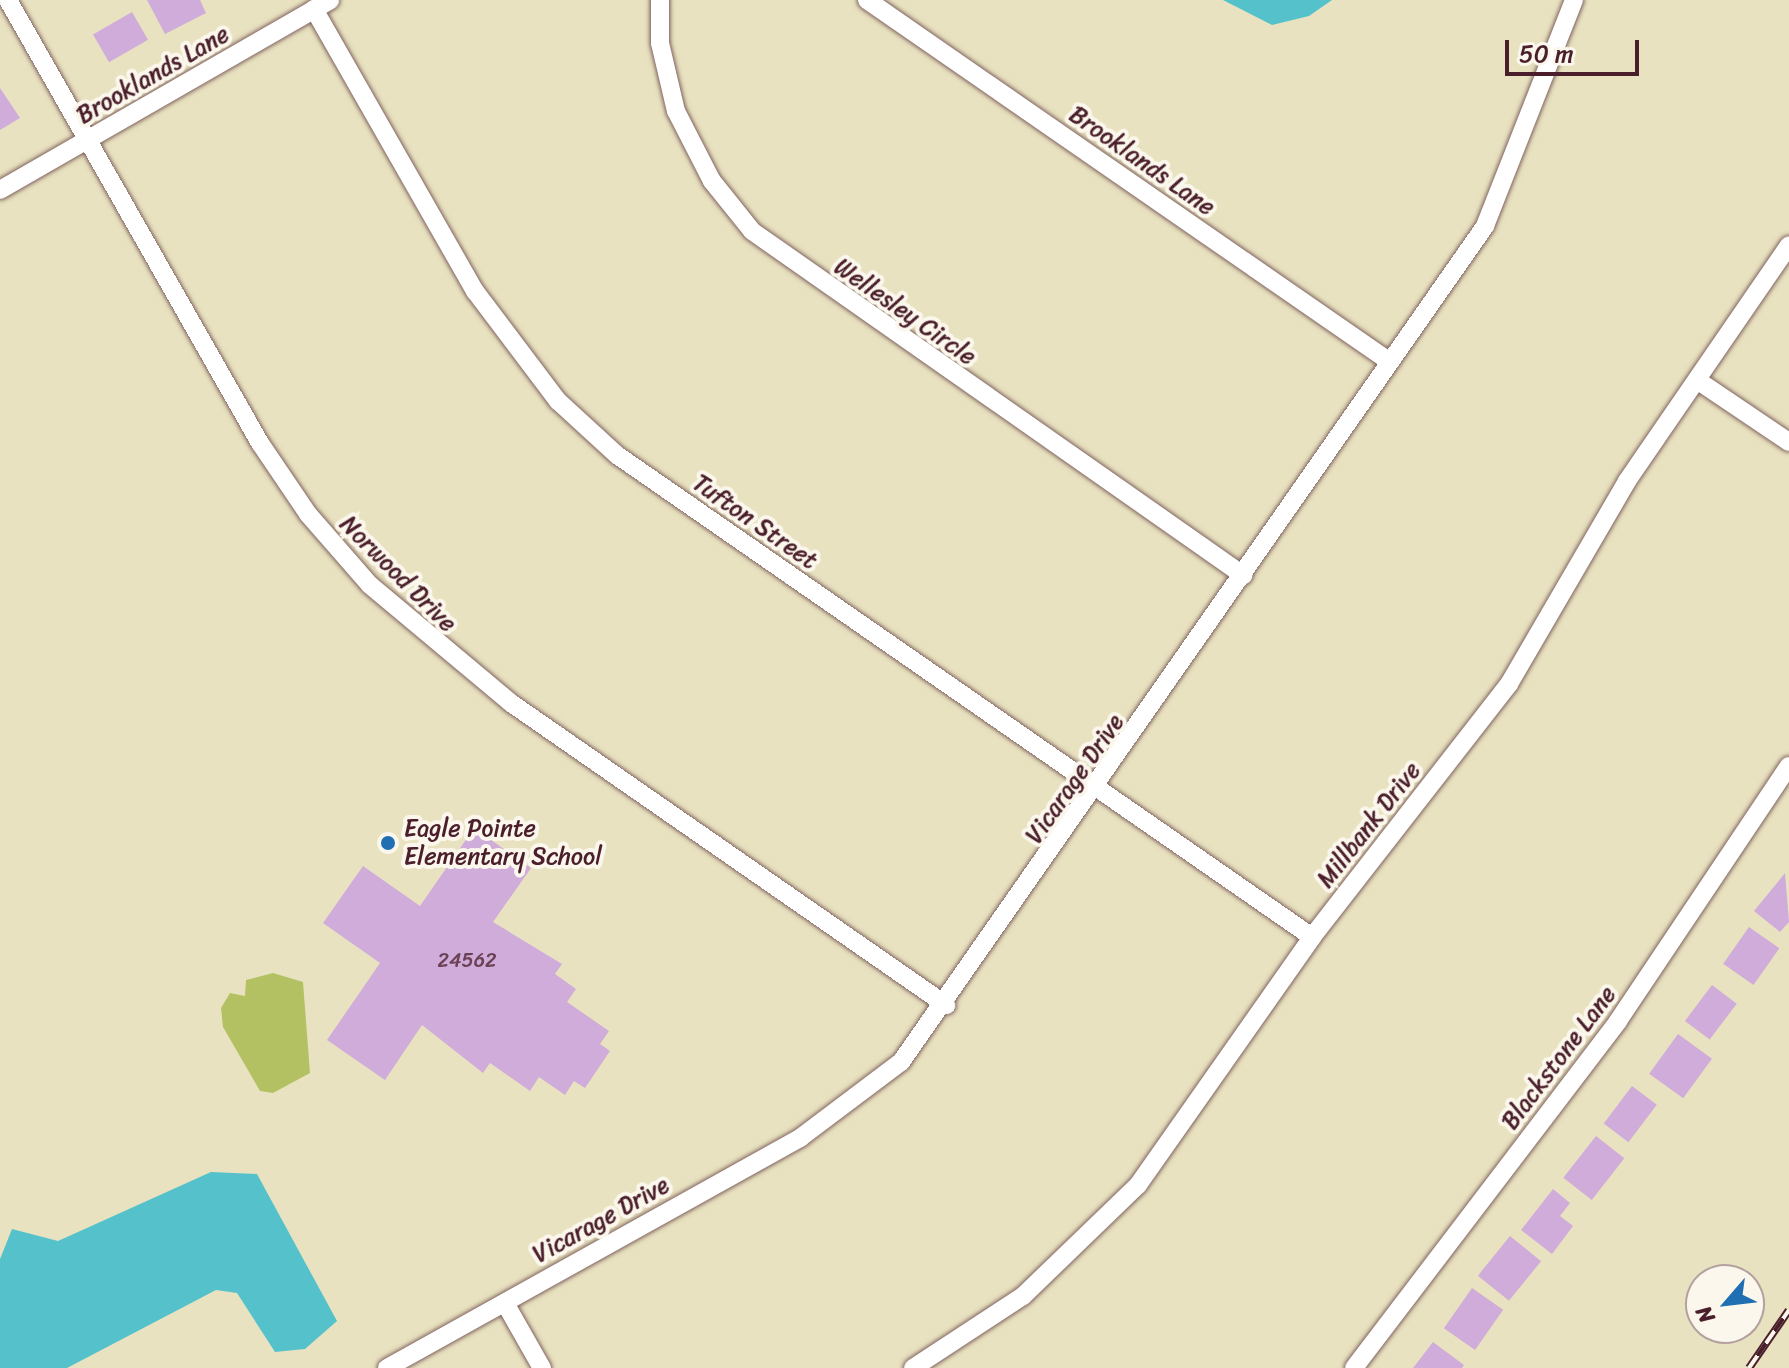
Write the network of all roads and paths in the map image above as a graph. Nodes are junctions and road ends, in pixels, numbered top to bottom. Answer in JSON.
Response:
{"nodes":[{"id":1,"x":8,"y":0,"type":"edge"},
{"id":2,"x":660,"y":0,"type":"edge"},
{"id":3,"x":867,"y":0,"type":"edge"},
{"id":4,"x":1574,"y":0,"type":"edge"},
{"id":5,"x":322,"y":5,"type":"edge"},
{"id":6,"x":88,"y":142,"type":"junction"},
{"id":7,"x":0,"y":190,"type":"edge"},
{"id":8,"x":1789,"y":245,"type":"edge"},
{"id":9,"x":1390,"y":362,"type":"junction"},
{"id":10,"x":1697,"y":380,"type":"junction"},
{"id":11,"x":1789,"y":442,"type":"edge"},
{"id":12,"x":1243,"y":575,"type":"junction"},
{"id":13,"x":1789,"y":766,"type":"edge"},
{"id":14,"x":1098,"y":790,"type":"junction"},
{"id":15,"x":1312,"y":937,"type":"junction"},
{"id":16,"x":946,"y":1005,"type":"junction"},
{"id":17,"x":505,"y":1303,"type":"junction"},
{"id":18,"x":387,"y":1368,"type":"edge"},
{"id":19,"x":542,"y":1368,"type":"edge"},
{"id":20,"x":913,"y":1368,"type":"edge"},
{"id":21,"x":1354,"y":1368,"type":"edge"}],
"edges":[{"from":1,"to":6,"type":"street","name":"Norwood Drive"},
{"from":2,"to":12,"type":"street","name":"Wellesley Circle"},
{"from":3,"to":9,"type":"street","name":"Brooklands Lane"},
{"from":4,"to":9,"type":"street","name":"Vicarage Drive"},
{"from":5,"to":6,"type":"street","name":"Brooklands Lane"},
{"from":5,"to":14,"type":"street","name":"Tufton Street"},
{"from":6,"to":7,"type":"street","name":"Brooklands Lane"},
{"from":6,"to":16,"type":"street","name":"Norwood Drive"},
{"from":8,"to":10,"type":"street","name":"Millbank Drive"},
{"from":9,"to":12,"type":"street","name":"Vicarage Drive"},
{"from":10,"to":11,"type":"street"},
{"from":10,"to":15,"type":"street","name":"Millbank Drive"},
{"from":12,"to":14,"type":"street","name":"Vicarage Drive"},
{"from":13,"to":21,"type":"street","name":"Blackstone Lane"},
{"from":14,"to":15,"type":"street","name":"Tufton Street"},
{"from":14,"to":16,"type":"street","name":"Vicarage Drive"},
{"from":15,"to":20,"type":"street","name":"Millbank Drive"},
{"from":16,"to":17,"type":"street","name":"Vicarage Drive"},
{"from":17,"to":18,"type":"street","name":"Vicarage Drive"},
{"from":17,"to":19,"type":"street"}]}
